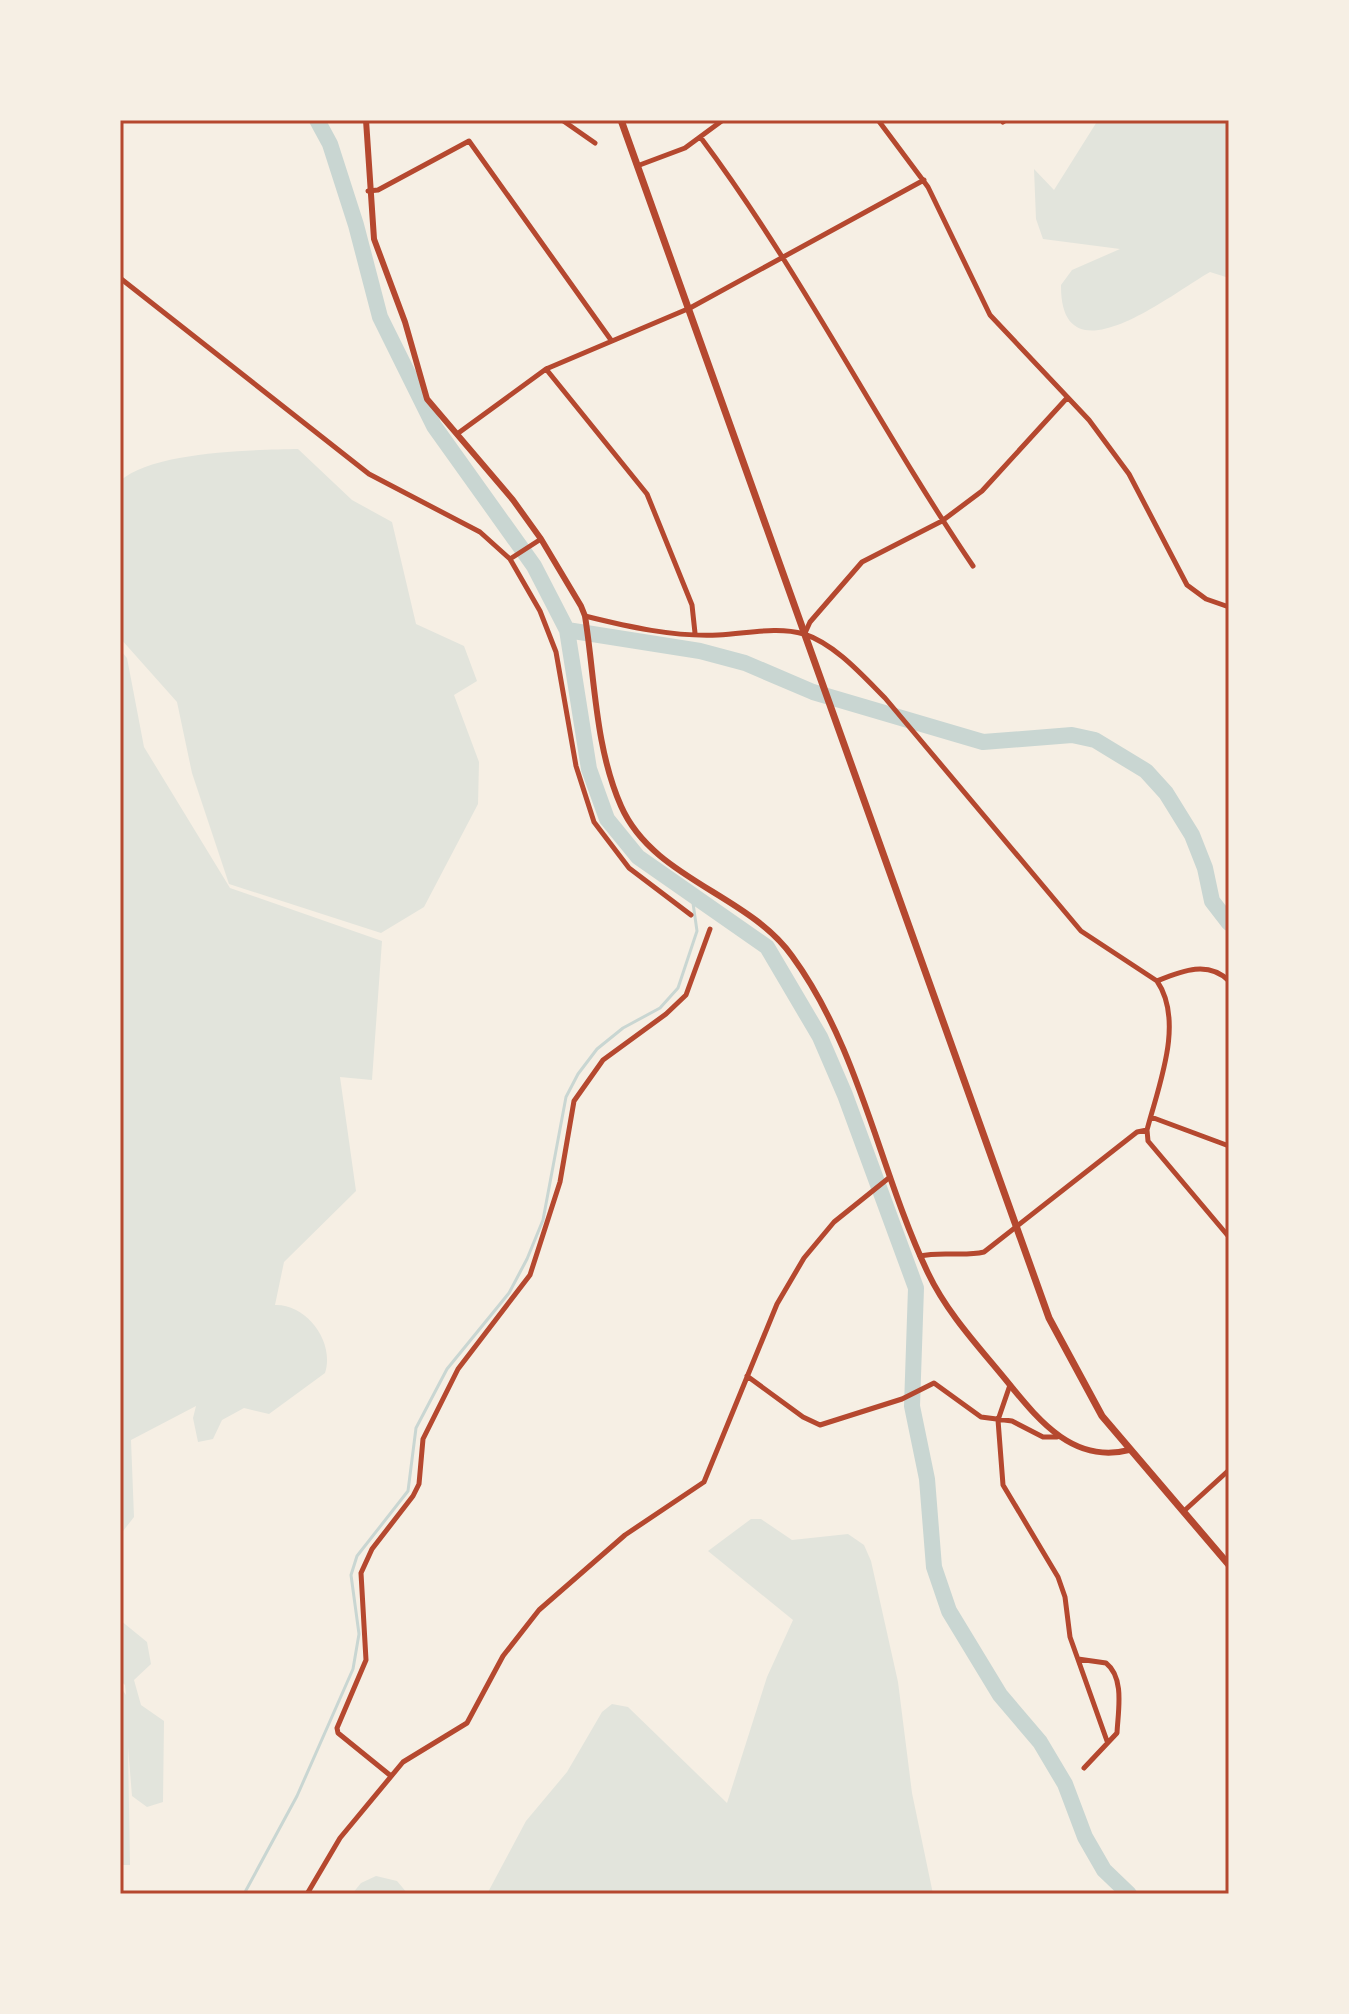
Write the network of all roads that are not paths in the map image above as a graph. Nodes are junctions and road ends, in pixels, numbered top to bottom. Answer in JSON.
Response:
{"nodes":[{"id":1,"x":366,"y":120,"type":"edge"},
{"id":2,"x":562,"y":120,"type":"edge"},
{"id":3,"x":621,"y":120,"type":"edge"},
{"id":4,"x":723,"y":120,"type":"edge"},
{"id":5,"x":878,"y":120,"type":"edge"},
{"id":6,"x":701,"y":138,"type":"junction"},
{"id":7,"x":595,"y":143,"type":"dead end"},
{"id":8,"x":637,"y":166,"type":"junction"},
{"id":9,"x":924,"y":180,"type":"junction"},
{"id":10,"x":368,"y":191,"type":"junction"},
{"id":11,"x":782,"y":258,"type":"junction"},
{"id":12,"x":120,"y":278,"type":"edge"},
{"id":13,"x":690,"y":308,"type":"junction"},
{"id":14,"x":611,"y":340,"type":"junction"},
{"id":15,"x":546,"y":369,"type":"junction"},
{"id":16,"x":1067,"y":398,"type":"junction"},
{"id":17,"x":457,"y":434,"type":"junction"},
{"id":18,"x":942,"y":521,"type":"junction"},
{"id":19,"x":538,"y":540,"type":"junction"},
{"id":20,"x":512,"y":557,"type":"junction"},
{"id":21,"x":973,"y":566,"type":"dead end"},
{"id":22,"x":1229,"y":607,"type":"edge"},
{"id":23,"x":586,"y":619,"type":"junction"},
{"id":24,"x":695,"y":633,"type":"junction"},
{"id":25,"x":805,"y":634,"type":"junction"},
{"id":26,"x":691,"y":915,"type":"dead end"},
{"id":27,"x":710,"y":929,"type":"dead end"},
{"id":28,"x":1157,"y":981,"type":"junction"},
{"id":29,"x":1229,"y":981,"type":"edge"},
{"id":30,"x":1150,"y":1117,"type":"junction"},
{"id":31,"x":1147,"y":1130,"type":"junction"},
{"id":32,"x":1229,"y":1146,"type":"edge"},
{"id":33,"x":890,"y":1177,"type":"junction"},
{"id":34,"x":1016,"y":1227,"type":"junction"},
{"id":35,"x":1229,"y":1237,"type":"edge"},
{"id":36,"x":920,"y":1256,"type":"junction"},
{"id":37,"x":747,"y":1376,"type":"junction"},
{"id":38,"x":1010,"y":1384,"type":"junction"},
{"id":39,"x":998,"y":1420,"type":"junction"},
{"id":40,"x":1057,"y":1437,"type":"junction"},
{"id":41,"x":1129,"y":1450,"type":"junction"},
{"id":42,"x":1229,"y":1470,"type":"edge"},
{"id":43,"x":1184,"y":1511,"type":"junction"},
{"id":44,"x":1229,"y":1565,"type":"edge"},
{"id":45,"x":1078,"y":1659,"type":"junction"},
{"id":46,"x":1107,"y":1741,"type":"junction"},
{"id":47,"x":1084,"y":1768,"type":"dead end"},
{"id":48,"x":391,"y":1776,"type":"junction"},
{"id":49,"x":307,"y":1894,"type":"edge"}],
"edges":[{"from":1,"to":10,"type":"street"},
{"from":2,"to":7,"type":"street"},
{"from":3,"to":8,"type":"main road"},
{"from":4,"to":6,"type":"street"},
{"from":5,"to":9,"type":"street"},
{"from":6,"to":8,"type":"street"},
{"from":6,"to":11,"type":"street"},
{"from":8,"to":13,"type":"main road"},
{"from":9,"to":11,"type":"street"},
{"from":9,"to":16,"type":"street"},
{"from":10,"to":14,"type":"street"},
{"from":10,"to":17,"type":"street"},
{"from":11,"to":13,"type":"street"},
{"from":11,"to":18,"type":"street"},
{"from":12,"to":20,"type":"street"},
{"from":13,"to":14,"type":"street"},
{"from":13,"to":25,"type":"main road"},
{"from":14,"to":15,"type":"street"},
{"from":15,"to":17,"type":"street"},
{"from":15,"to":24,"type":"street"},
{"from":16,"to":18,"type":"street"},
{"from":16,"to":22,"type":"street"},
{"from":17,"to":19,"type":"street"},
{"from":18,"to":21,"type":"street"},
{"from":18,"to":25,"type":"street"},
{"from":19,"to":20,"type":"street"},
{"from":19,"to":23,"type":"street"},
{"from":20,"to":26,"type":"street"},
{"from":23,"to":24,"type":"street"},
{"from":23,"to":33,"type":"street"},
{"from":24,"to":25,"type":"street"},
{"from":25,"to":28,"type":"street"},
{"from":25,"to":34,"type":"main road"},
{"from":27,"to":48,"type":"street"},
{"from":28,"to":29,"type":"street"},
{"from":28,"to":30,"type":"street"},
{"from":30,"to":31,"type":"street"},
{"from":30,"to":32,"type":"street"},
{"from":31,"to":34,"type":"street"},
{"from":31,"to":35,"type":"street"},
{"from":33,"to":36,"type":"street"},
{"from":33,"to":37,"type":"street"},
{"from":34,"to":36,"type":"street"},
{"from":34,"to":41,"type":"main road"},
{"from":36,"to":38,"type":"street"},
{"from":37,"to":39,"type":"street"},
{"from":37,"to":48,"type":"street"},
{"from":38,"to":39,"type":"street"},
{"from":38,"to":40,"type":"street"},
{"from":39,"to":40,"type":"street"},
{"from":39,"to":45,"type":"street"},
{"from":40,"to":41,"type":"street"},
{"from":41,"to":43,"type":"main road"},
{"from":42,"to":43,"type":"street"},
{"from":43,"to":44,"type":"main road"},
{"from":45,"to":46,"type":"street"},
{"from":45,"to":46,"type":"street"},
{"from":46,"to":47,"type":"street"},
{"from":48,"to":49,"type":"street"}]}
